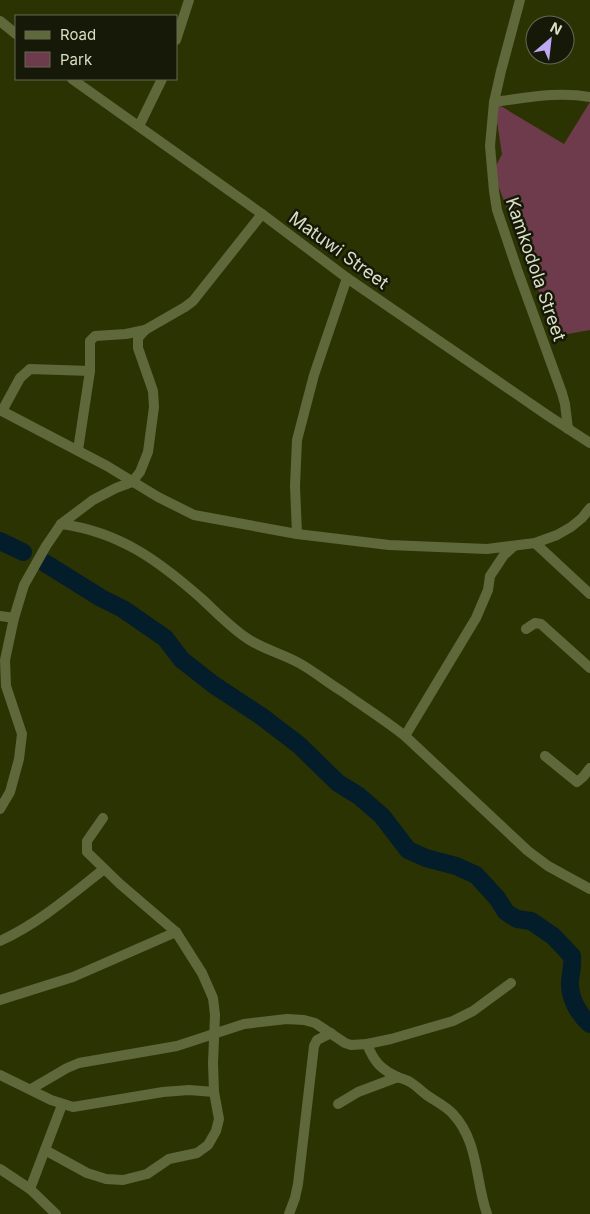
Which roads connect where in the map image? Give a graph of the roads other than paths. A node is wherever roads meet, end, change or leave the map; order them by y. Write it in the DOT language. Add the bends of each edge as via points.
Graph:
graph roads {
  1 [pos="189,0"];
  2 [pos="520,0"];
  3 [pos="2,26"];
  4 [pos="15,33"];
  5 [pos="178,34"];
  6 [pos="73,80"];
  7 [pos="162,80"];
  8 [pos="590,97"];
  9 [pos="494,102"];
  10 [pos="140,126"];
  11 [pos="262,214"];
  12 [pos="348,278"];
  13 [pos="145,330"];
  14 [pos="90,371"];
  15 [pos="1,410"];
  16 [pos="568,429"];
  17 [pos="590,443"];
  18 [pos="78,450"];
  19 [pos="132,482"];
  20 [pos="590,508"];
  21 [pos="61,524"];
  22 [pos="297,534"];
  23 [pos="535,543"];
  24 [pos="514,546"];
  25 [pos="590,594"];
  26 [pos="0,616"];
  27 [pos="14,618"];
  28 [pos="526,629"];
  29 [pos="590,668"];
  30 [pos="405,736"];
  31 [pos="545,756"];
  32 [pos="590,768"];
  33 [pos="0,809"];
  34 [pos="103,818"];
  35 [pos="104,869"];
  36 [pos="588,884"];
  37 [pos="176,932"];
  38 [pos="0,941"];
  39 [pos="511,983"];
  40 [pos="0,1000"];
  41 [pos="215,1033"];
  42 [pos="330,1033"];
  43 [pos="368,1044"];
  44 [pos="0,1075"];
  45 [pos="398,1077"];
  46 [pos="31,1089"];
  47 [pos="214,1092"];
  48 [pos="338,1104"];
  49 [pos="62,1105"];
  50 [pos="45,1150"];
  51 [pos="0,1169"];
  52 [pos="30,1189"];
  53 [pos="56,1214"];
  54 [pos="289,1214"];
  55 [pos="487,1214"];
  1 -- 5 [label="street"];
  2 -- 9 [label="street, Kamkodola Street"];
  3 -- 4 [label="street"];
  6 -- 10 [label="street, Matuwi Street"];
  7 -- 10 [label="street"];
  8 -- 9 [label="street" via="551,95"];
  9 -- 16 [label="street, Kamkodola Street" via="490,146 497,210 559,383"];
  10 -- 11 [label="street, Matuwi Street"];
  11 -- 12 [label="street, Matuwi Street"];
  11 -- 13 [label="street" via="193,301"];
  12 -- 16 [label="street, Matuwi Street"];
  12 -- 22 [label="street" via="314,375 297,440"];
  13 -- 14 [label="street" via="94,336 88,345"];
  13 -- 19 [label="street" via="137,343 153,391 154,407 146,458"];
  14 -- 15 [label="street" via="30,369 20,378"];
  14 -- 18 [label="street"];
  15 -- 18 [label="street"];
  16 -- 17 [label="street, Matuwi Street"];
  18 -- 19 [label="street"];
  19 -- 21 [label="street" via="93,500"];
  19 -- 22 [label="street" via="194,515"];
  20 -- 23 [label="street" via="571,528"];
  21 -- 27 [label="street" via="24,585"];
  21 -- 30 [label="street" via="80,527 139,549 250,641 313,671"];
  22 -- 24 [label="street" via="389,546 472,550"];
  23 -- 24 [label="street"];
  23 -- 25 [label="street"];
  24 -- 30 [label="street" via="490,576 488,590 476,618"];
  26 -- 27 [label="street"];
  27 -- 33 [label="street" via="6,660 6,686 22,734 10,792"];
  28 -- 29 [label="street" via="535,623 547,627"];
  30 -- 36 [label="street" via="528,851 548,866"];
  31 -- 32 [label="street" via="577,782"];
  34 -- 35 [label="street" via="87,841 87,852"];
  35 -- 37 [label="street"];
  35 -- 38 [label="street" via="50,913"];
  37 -- 40 [label="street" via="73,977"];
  37 -- 41 [label="street" via="194,959 212,998"];
  39 -- 43 [label="street" via="473,1011 453,1021"];
  41 -- 42 [label="street" via="244,1024 287,1019 314,1023"];
  41 -- 46 [label="street" via="177,1046 79,1063"];
  41 -- 47 [label="street"];
  42 -- 43 [label="street" via="345,1043"];
  42 -- 54 [label="street" via="317,1040 314,1046 298,1184"];
  43 -- 45 [label="street" via="373,1059 381,1068"];
  44 -- 46 [label="street"];
  45 -- 48 [label="street" via="358,1092"];
  45 -- 55 [label="street" via="442,1104 462,1126 474,1153"];
  46 -- 49 [label="street"];
  47 -- 49 [label="street" via="163,1092 92,1105"];
  47 -- 50 [label="street" via="218,1118 216,1132 208,1145 197,1154 169,1158 146,1174 123,1180 106,1179 87,1173"];
  49 -- 50 [label="street"];
  50 -- 52 [label="street"];
  51 -- 52 [label="street"];
  52 -- 53 [label="street"];
}
